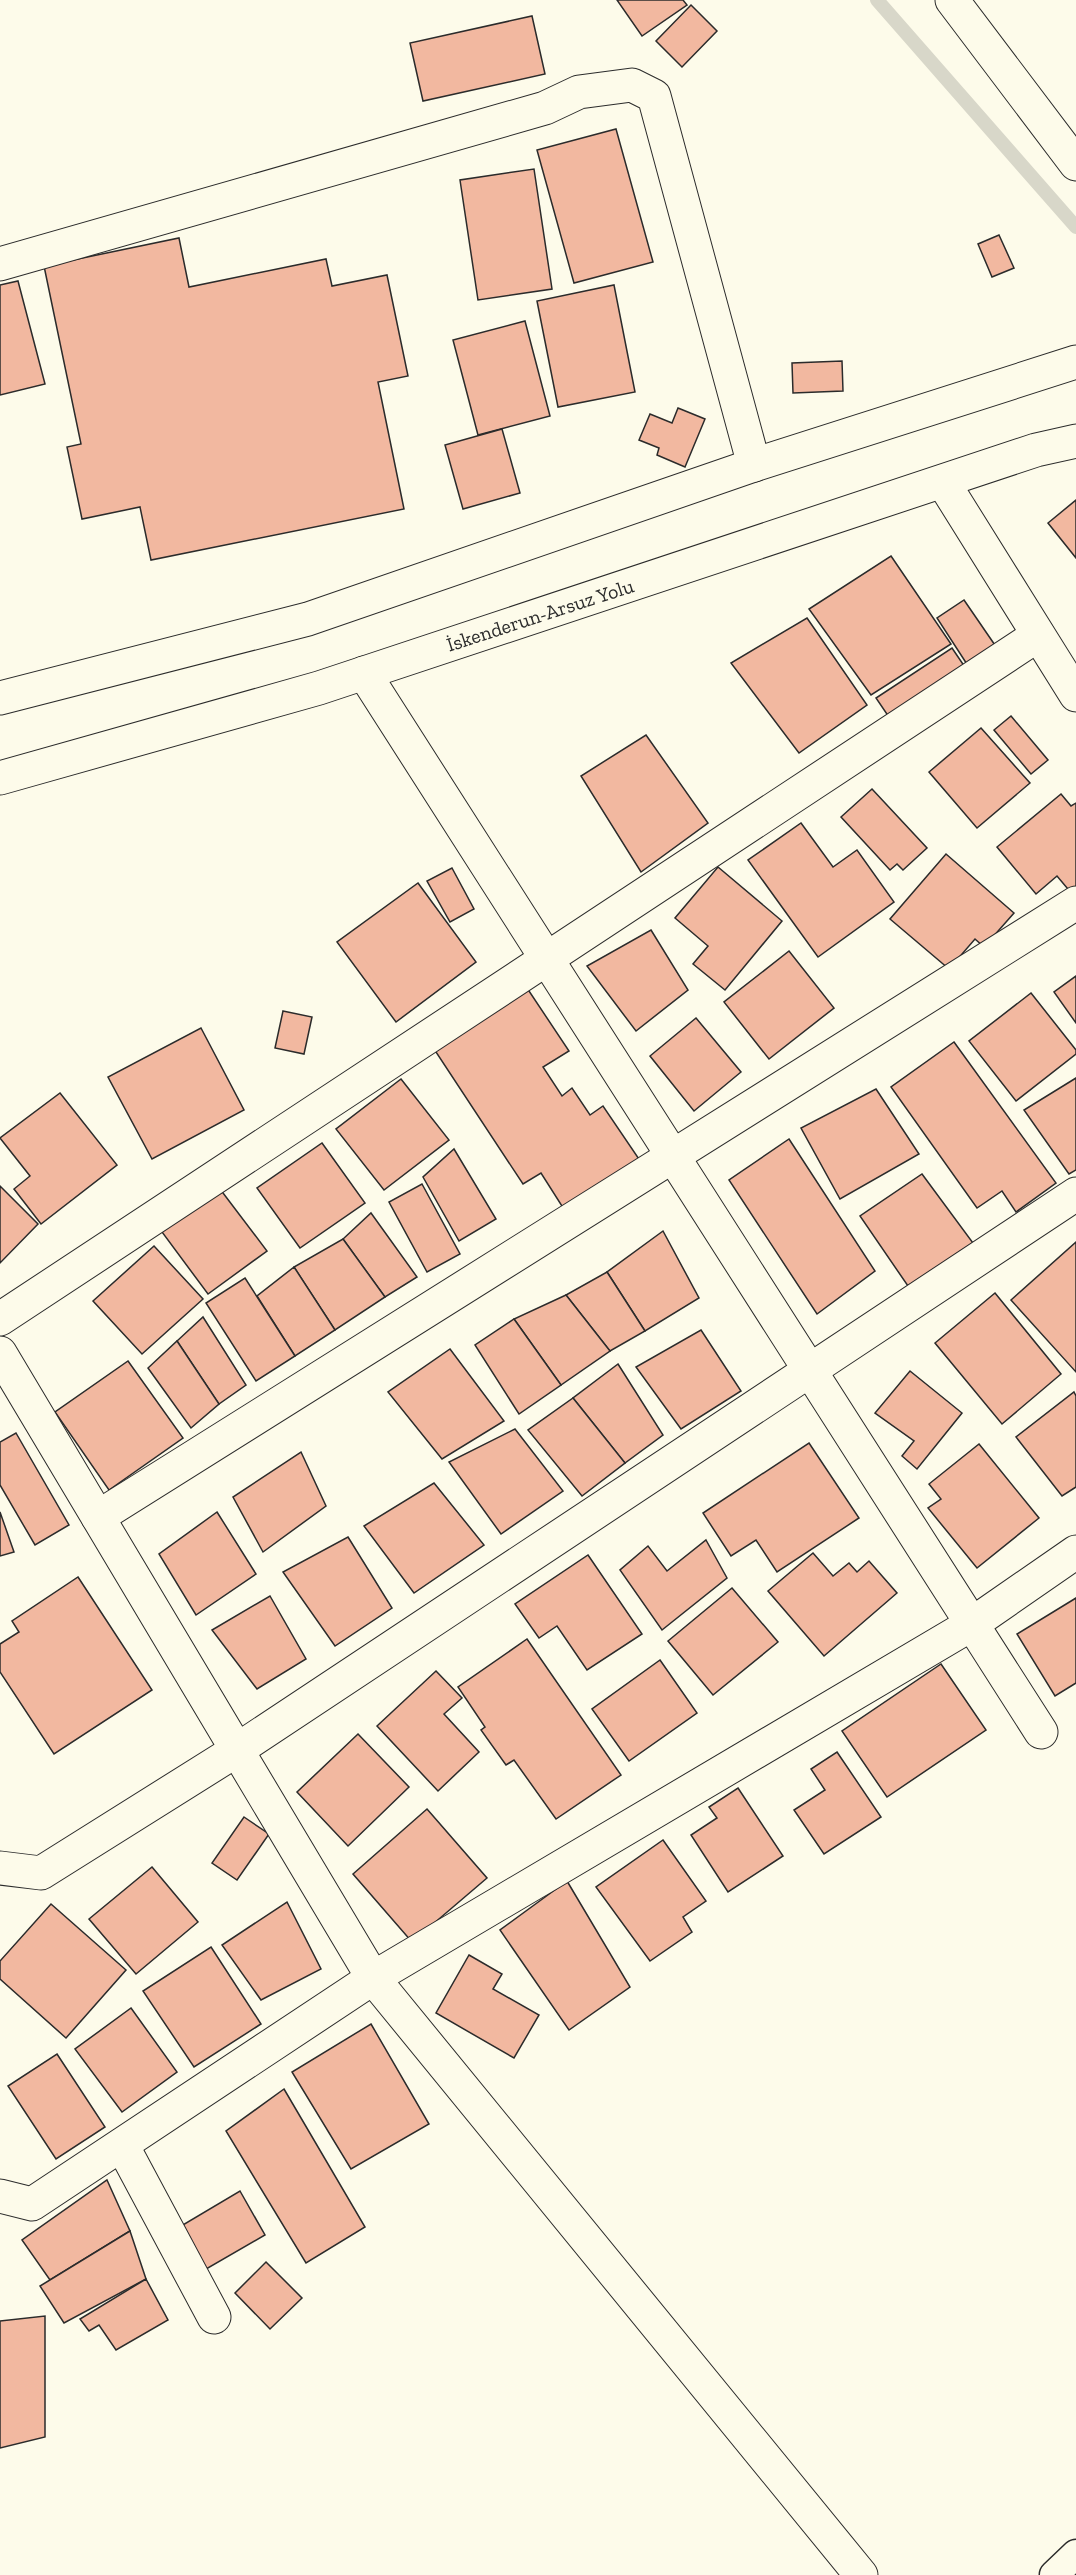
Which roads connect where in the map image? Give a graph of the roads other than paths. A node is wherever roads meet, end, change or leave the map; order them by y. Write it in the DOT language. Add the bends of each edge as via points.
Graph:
graph roads {
  1 [pos="952,0"];
  2 [pos="1076,164"];
  3 [pos="0,264"];
  4 [pos="1076,362"];
  5 [pos="1076,441"];
  6 [pos="754,465"];
  7 [pos="943,482"];
  8 [pos="1038,634"];
  9 [pos="364,673"];
  10 [pos="1076,695"];
  11 [pos="0,698"];
  12 [pos="0,778"];
  13 [pos="1076,903"];
  14 [pos="547,958"];
  15 [pos="673,1156"];
  16 [pos="1076,1194"];
  17 [pos="0,1319"];
  18 [pos="0,1353"];
  19 [pos="810,1370"];
  20 [pos="98,1517"];
  21 [pos="1076,1552"];
  22 [pos="972,1624"];
  23 [pos="1041,1732"];
  24 [pos="237,1750"];
  25 [pos="0,1868"];
  26 [pos="373,1978"];
  27 [pos="122,2145"];
  28 [pos="0,2196"];
  29 [pos="214,2317"];
  30 [pos="1076,2554"];
  31 [pos="861,2575"];
  32 [pos="1054,2575"];
  1 -- 2 [label="street"];
  3 -- 6 [label="street" via="544,108 579,92 632,85 654,96"];
  4 -- 6 [label="street"];
  5 -- 7 [label="street, İskenderun-Arsuz Yolu" via="1036,450"];
  6 -- 11 [label="street" via="308,619"];
  7 -- 8 [label="street"];
  7 -- 9 [label="street, İskenderun-Arsuz Yolu"];
  8 -- 10 [label="street"];
  8 -- 14 [label="street"];
  9 -- 12 [label="street, İskenderun-Arsuz Yolu"];
  9 -- 14 [label="street"];
  13 -- 15 [label="street"];
  14 -- 15 [label="street"];
  14 -- 17 [label="street"];
  15 -- 19 [label="street"];
  15 -- 20 [label="street"];
  16 -- 19 [label="street"];
  18 -- 20 [label="street"];
  19 -- 22 [label="street"];
  19 -- 24 [label="street"];
  20 -- 24 [label="street"];
  21 -- 22 [label="street"];
  22 -- 23 [label="street"];
  22 -- 26 [label="street"];
  24 -- 25 [label="street" via="41,1873"];
  24 -- 26 [label="street"];
  26 -- 27 [label="street"];
  26 -- 31 [label="street"];
  27 -- 28 [label="street" via="32,2205"];
  27 -- 29 [label="street"];
  30 -- 32 [label="street"];
}
